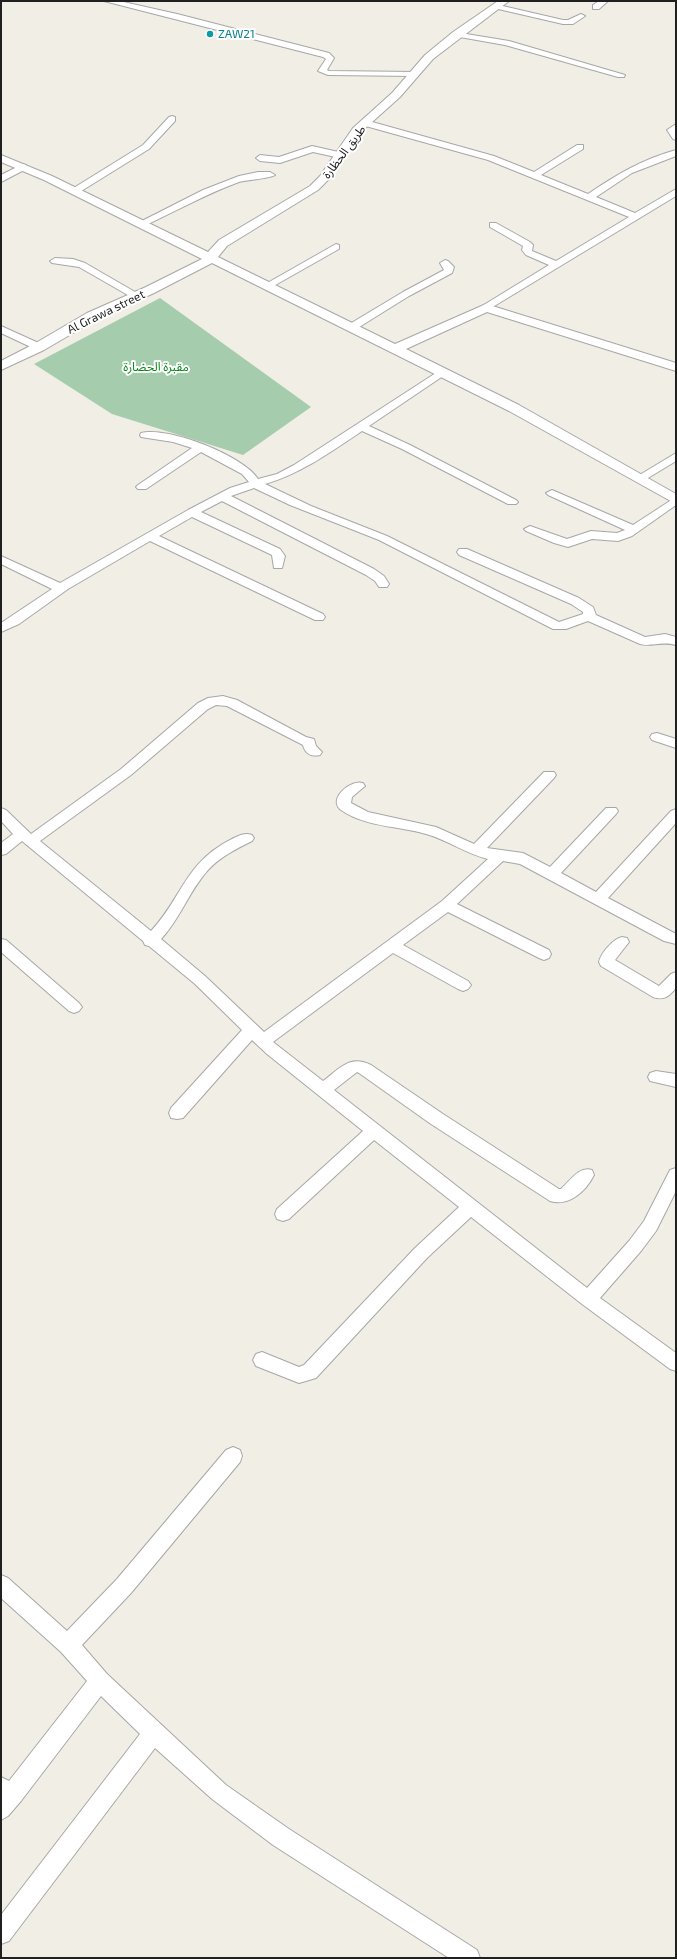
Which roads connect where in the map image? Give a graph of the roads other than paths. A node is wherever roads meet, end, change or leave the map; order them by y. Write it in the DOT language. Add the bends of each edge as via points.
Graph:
graph roads {
  1 [pos="108,1"];
  2 [pos="138,1"];
  3 [pos="604,1"];
  4 [pos="501,3"];
  5 [pos="130,6"];
  6 [pos="596,7"];
  7 [pos="581,16"];
  8 [pos="456,34"];
  9 [pos="415,74"];
  10 [pos="621,75"];
  11 [pos="172,119"];
  12 [pos="365,123"];
  13 [pos="676,127"];
  14 [pos="676,137"];
  15 [pos="580,147"];
  16 [pos="676,153"];
  17 [pos="340,155"];
  18 [pos="1,158"];
  19 [pos="260,158"];
  20 [pos="23,167"];
  21 [pos="270,175"];
  22 [pos="534,176"];
  23 [pos="1,179"];
  24 [pos="75,191"];
  25 [pos="676,192"];
  26 [pos="588,198"];
  27 [pos="637,217"];
  28 [pos="141,224"];
  29 [pos="493,225"];
  30 [pos="336,247"];
  31 [pos="211,260"];
  32 [pos="55,261"];
  33 [pos="445,263"];
  34 [pos="557,265"];
  35 [pos="266,286"];
  36 [pos="137,296"];
  37 [pos="486,308"];
  38 [pos="352,327"];
  39 [pos="1,329"];
  40 [pos="39,347"];
  41 [pos="396,349"];
  42 [pos="1,366"];
  43 [pos="676,367"];
  44 [pos="442,372"];
  45 [pos="361,427"];
  46 [pos="145,435"];
  47 [pos="201,447"];
  48 [pos="676,456"];
  49 [pos="639,479"];
  50 [pos="255,483"];
  51 [pos="142,487"];
  52 [pos="552,493"];
  53 [pos="222,496"];
  54 [pos="676,500"];
  55 [pos="512,502"];
  56 [pos="192,512"];
  57 [pos="530,529"];
  58 [pos="634,530"];
  59 [pos="150,536"];
  60 [pos="463,552"];
  61 [pos="1,560"];
  62 [pos="278,565"];
  63 [pos="383,584"];
  64 [pos="61,588"];
  65 [pos="319,617"];
  66 [pos="590,617"];
  67 [pos="1,628"];
  68 [pos="676,640"];
  69 [pos="657,737"];
  70 [pos="676,744"];
  71 [pos="315,752"];
  72 [pos="549,775"];
  73 [pos="358,786"];
  74 [pos="611,811"];
  75 [pos="1,813"];
  76 [pos="676,814"];
  77 [pos="26,838"];
  78 [pos="247,838"];
  79 [pos="1,850"];
  80 [pos="476,851"];
  81 [pos="500,856"];
  82 [pos="552,874"];
  83 [pos="599,898"];
  84 [pos="447,905"];
  85 [pos="674,939"];
  86 [pos="150,940"];
  87 [pos="622,942"];
  88 [pos="1,944"];
  89 [pos="391,945"];
  90 [pos="544,954"];
  91 [pos="676,978"];
  92 [pos="463,985"];
  93 [pos="74,1007"];
  94 [pos="252,1030"];
  95 [pos="263,1041"];
  96 [pos="656,1077"];
  97 [pos="676,1081"];
  98 [pos="323,1090"];
  99 [pos="177,1112"];
  100 [pos="374,1130"];
  101 [pos="586,1175"];
  102 [pos="676,1175"];
  103 [pos="470,1207"];
  104 [pos="283,1214"];
  105 [pos="588,1299"];
  106 [pos="262,1360"];
  107 [pos="676,1363"];
  108 [pos="233,1456"];
  109 [pos="1,1585"];
  110 [pos="68,1645"];
  111 [pos="100,1681"];
  112 [pos="154,1733"];
  113 [pos="5,1797"];
  114 [pos="1,1933"];
  115 [pos="469,1958"];
  1 -- 5 [label="street"];
  2 -- 5 [label="street"];
  3 -- 6 [label="street"];
  4 -- 7 [label="street" via="563,22 570,22"];
  4 -- 8 [label="street, طريق الحظارة"];
  5 -- 9 [label="street" via="326,55 330,62 322,71 328,73"];
  8 -- 9 [label="street, طريق الحظارة" via="429,57"];
  8 -- 10 [label="street" via="506,43"];
  9 -- 12 [label="street, طريق الحظارة"];
  11 -- 24 [label="street" via="146,148"];
  12 -- 17 [label="street, طريق الحظارة"];
  12 -- 22 [label="street" via="491,158"];
  13 -- 14 [label="street" via="671,130"];
  15 -- 22 [label="street"];
  16 -- 26 [label="street" via="629,171"];
  17 -- 19 [label="street" via="314,149 280,160"];
  17 -- 31 [label="street, طريق الحظارة" via="314,188 223,243"];
  18 -- 20 [label="street"];
  20 -- 23 [label="street"];
  20 -- 24 [label="street"];
  21 -- 28 [label="street" via="259,174 226,184"];
  22 -- 26 [label="street"];
  24 -- 28 [label="street"];
  25 -- 27 [label="street"];
  26 -- 27 [label="street"];
  27 -- 34 [label="street"];
  28 -- 31 [label="street"];
  29 -- 34 [label="street" via="527,244 529,253"];
  30 -- 35 [label="street"];
  31 -- 35 [label="street"];
  31 -- 36 [label="street, Al Grawa street"];
  32 -- 36 [label="street" via="82,265"];
  33 -- 38 [label="street" via="449,271"];
  34 -- 37 [label="street"];
  35 -- 38 [label="street"];
  36 -- 40 [label="street, Al Grawa street" via="92,316"];
  37 -- 41 [label="street"];
  37 -- 43 [label="street"];
  38 -- 41 [label="street"];
  39 -- 40 [label="street"];
  40 -- 42 [label="street, Al Grawa street"];
  41 -- 44 [label="street"];
  44 -- 45 [label="street"];
  44 -- 49 [label="street" via="514,408"];
  45 -- 50 [label="street" via="289,472"];
  45 -- 55 [label="street" via="406,447"];
  46 -- 47 [label="street" via="178,438"];
  47 -- 50 [label="street" via="247,473"];
  47 -- 51 [label="street"];
  48 -- 49 [label="street"];
  49 -- 54 [label="street"];
  50 -- 53 [label="street"];
  50 -- 66 [label="street" via="297,504 384,539 557,626"];
  52 -- 58 [label="street"];
  53 -- 56 [label="street"];
  53 -- 63 [label="street" via="370,572"];
  54 -- 58 [label="street"];
  56 -- 59 [label="street"];
  56 -- 62 [label="street" via="276,552 279,556"];
  57 -- 58 [label="street" via="568,543 587,536 618,537"];
  59 -- 64 [label="street"];
  59 -- 65 [label="street"];
  60 -- 66 [label="street" via="575,601 589,610"];
  61 -- 64 [label="street"];
  64 -- 67 [label="street"];
  66 -- 68 [label="street" via="644,641 665,638"];
  69 -- 70 [label="street"];
  71 -- 77 [label="street" via="310,748 309,742 224,700 213,701 203,706 126,772"];
  72 -- 80 [label="street"];
  73 -- 80 [label="street" via="344,798 344,806 370,818 431,830"];
  74 -- 82 [label="street"];
  75 -- 77 [label="street"];
  76 -- 83 [label="street"];
  77 -- 79 [label="street"];
  77 -- 86 [label="street"];
  78 -- 86 [label="street" via="220,852 206,863 168,922"];
  80 -- 81 [label="street"];
  81 -- 82 [label="street" via="525,860"];
  81 -- 84 [label="street"];
  82 -- 83 [label="street"];
  83 -- 85 [label="street"];
  84 -- 89 [label="street"];
  84 -- 90 [label="street"];
  86 -- 94 [label="street" via="200,980"];
  87 -- 91 [label="street" via="606,962 658,993 662,993"];
  88 -- 93 [label="street"];
  89 -- 92 [label="street"];
  89 -- 95 [label="street"];
  94 -- 95 [label="street"];
  94 -- 99 [label="street" via="193,1098"];
  95 -- 98 [label="street"];
  96 -- 97 [label="street"];
  98 -- 100 [label="street"];
  98 -- 101 [label="street" via="353,1067 359,1066 556,1196 565,1196"];
  100 -- 103 [label="street"];
  100 -- 104 [label="street"];
  102 -- 105 [label="street" via="650,1226"];
  103 -- 105 [label="street"];
  103 -- 106 [label="street" via="421,1253 310,1372 299,1375"];
  105 -- 107 [label="street"];
  108 -- 110 [label="street" via="134,1575"];
  109 -- 110 [label="street"];
  110 -- 111 [label="street"];
  111 -- 112 [label="street"];
  111 -- 113 [label="street"];
  112 -- 114 [label="street"];
  112 -- 115 [label="street" via="219,1792 281,1837"];
}
